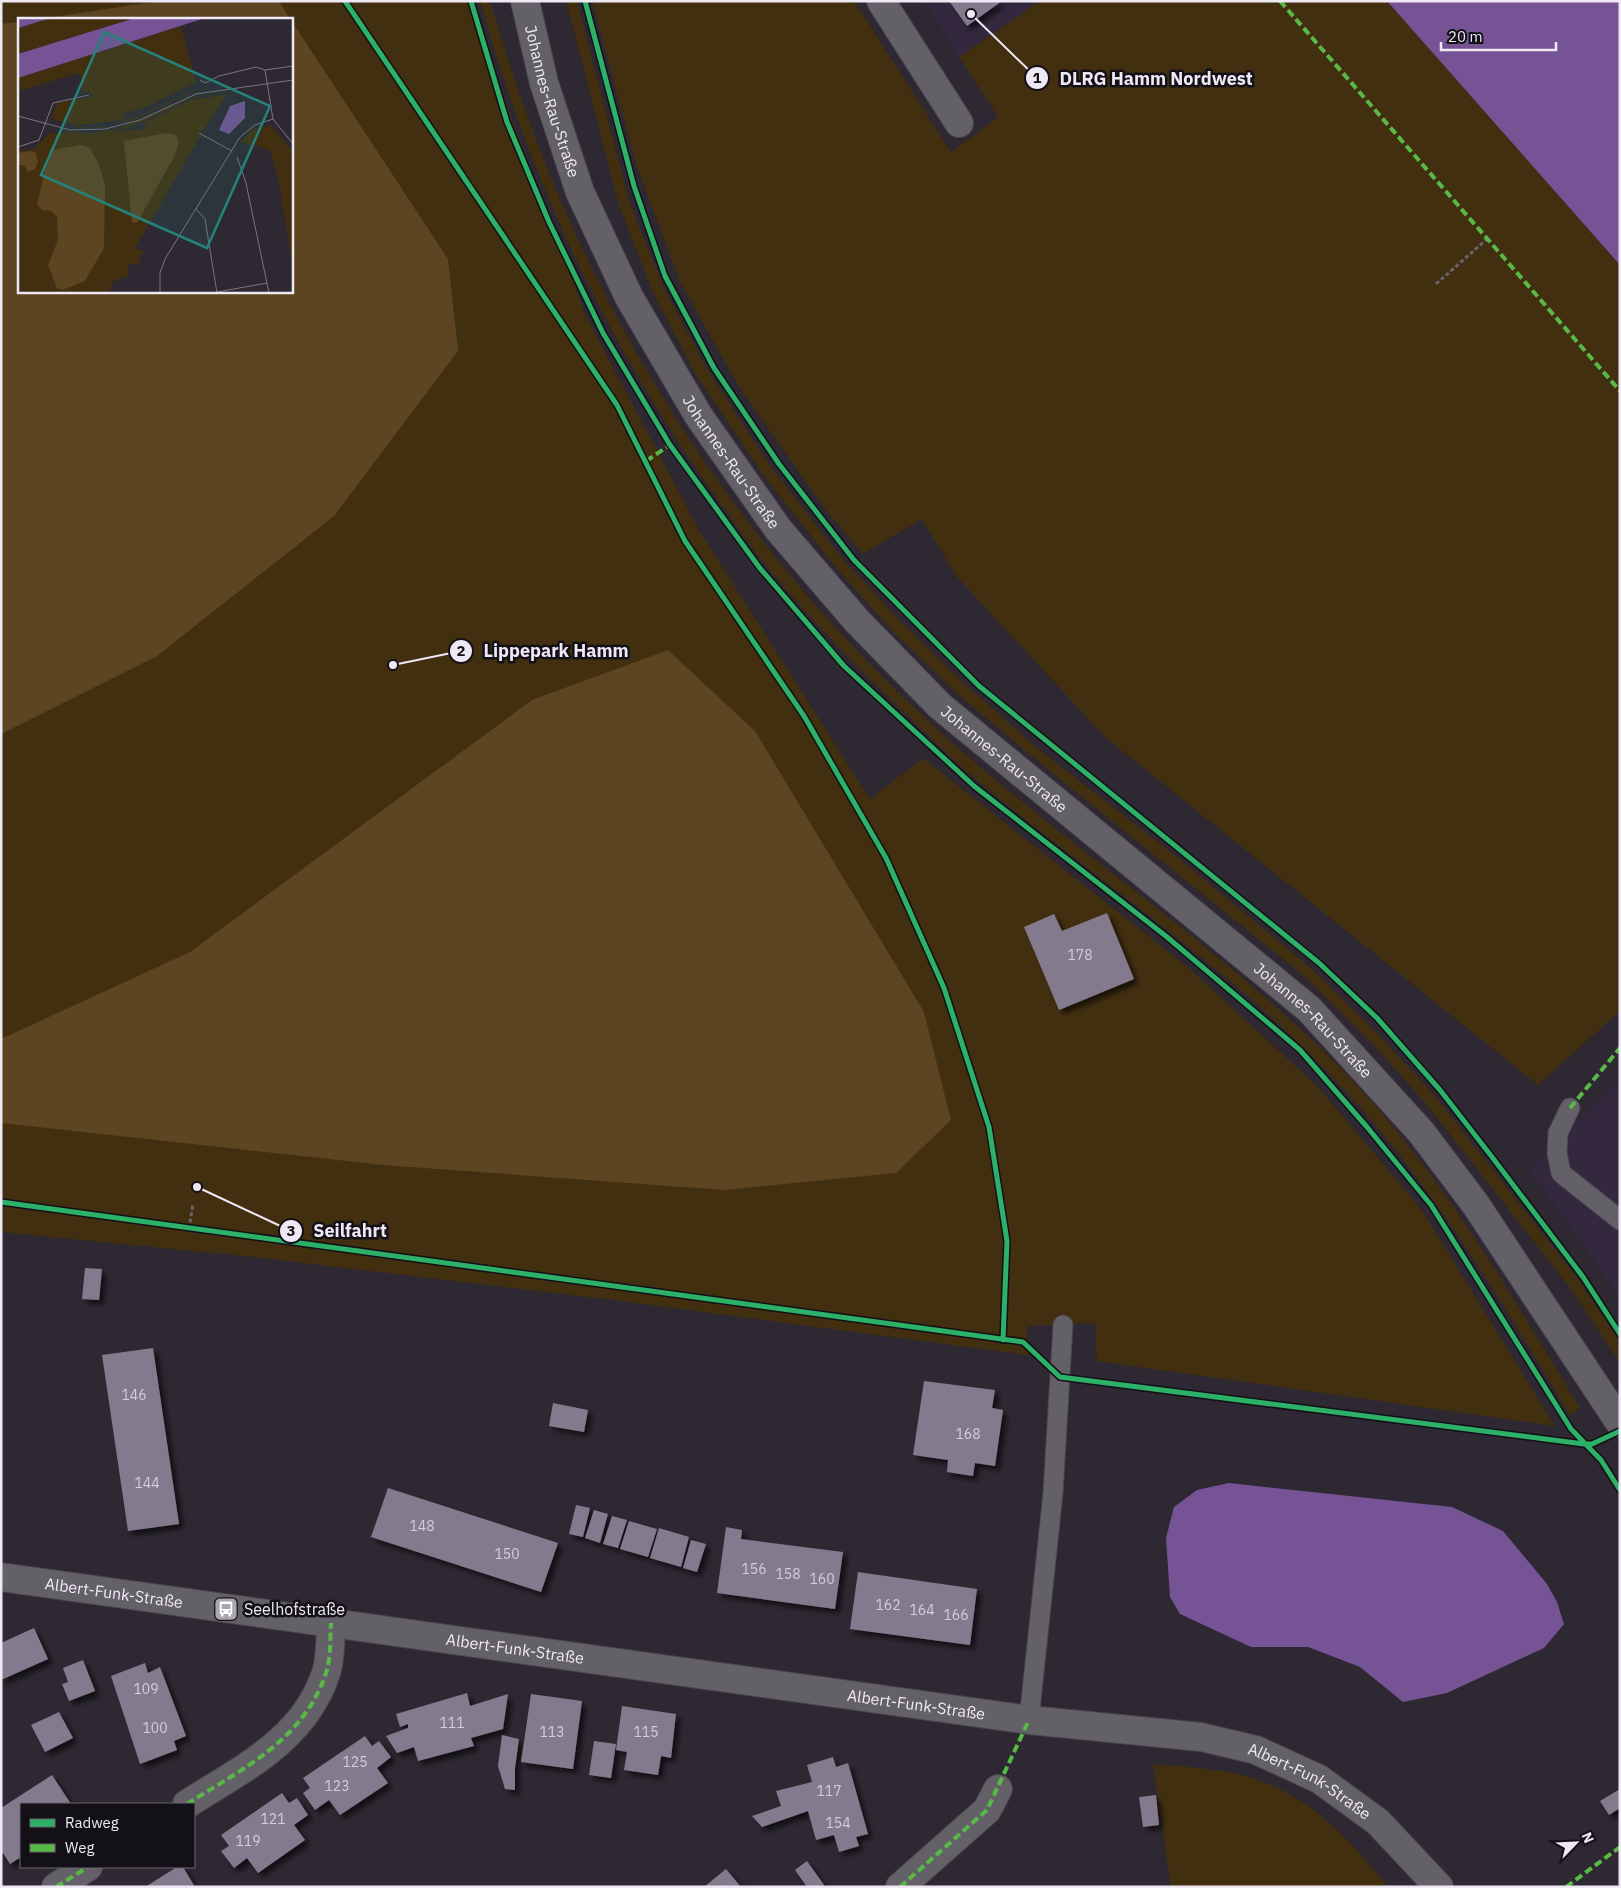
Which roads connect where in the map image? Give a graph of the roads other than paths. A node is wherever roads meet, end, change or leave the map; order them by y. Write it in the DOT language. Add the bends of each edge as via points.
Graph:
graph roads {
  1 [pos="525,1"];
  2 [pos="881,1"];
  3 [pos="959,123"];
  4 [pos="1570,1108"];
  5 [pos="1620,1220"];
  6 [pos="1063,1325"];
  7 [pos="1620,1423"];
  8 [pos="1,1577"];
  9 [pos="331,1623"];
  10 [pos="1029,1720"];
  11 [pos="998,1789"];
  12 [pos="189,1803"];
  13 [pos="86,1868"];
  14 [pos="56,1887"];
  15 [pos="900,1887"];
  16 [pos="1439,1887"];
  1 -- 7 [label="street, Johannes-Rau-Straße" via="544,83 580,192 629,297 698,415 778,529 857,621 940,706 1309,1009 1420,1132 1476,1205"];
  2 -- 3 [label="street"];
  4 -- 5 [label="lane" via="1558,1133 1561,1173"];
  6 -- 10 [label="lane" via="1053,1493"];
  8 -- 9 [label="street, Albert-Funk-Straße"];
  9 -- 10 [label="street, Albert-Funk-Straße"];
  9 -- 12 [label="street" via="327,1672 308,1711 273,1750"];
  10 -- 16 [label="street, Albert-Funk-Straße" via="1201,1737 1256,1750 1319,1779 1378,1822"];
  11 -- 15 [label="street" via="987,1810"];
  13 -- 14 [label="street"];
}
